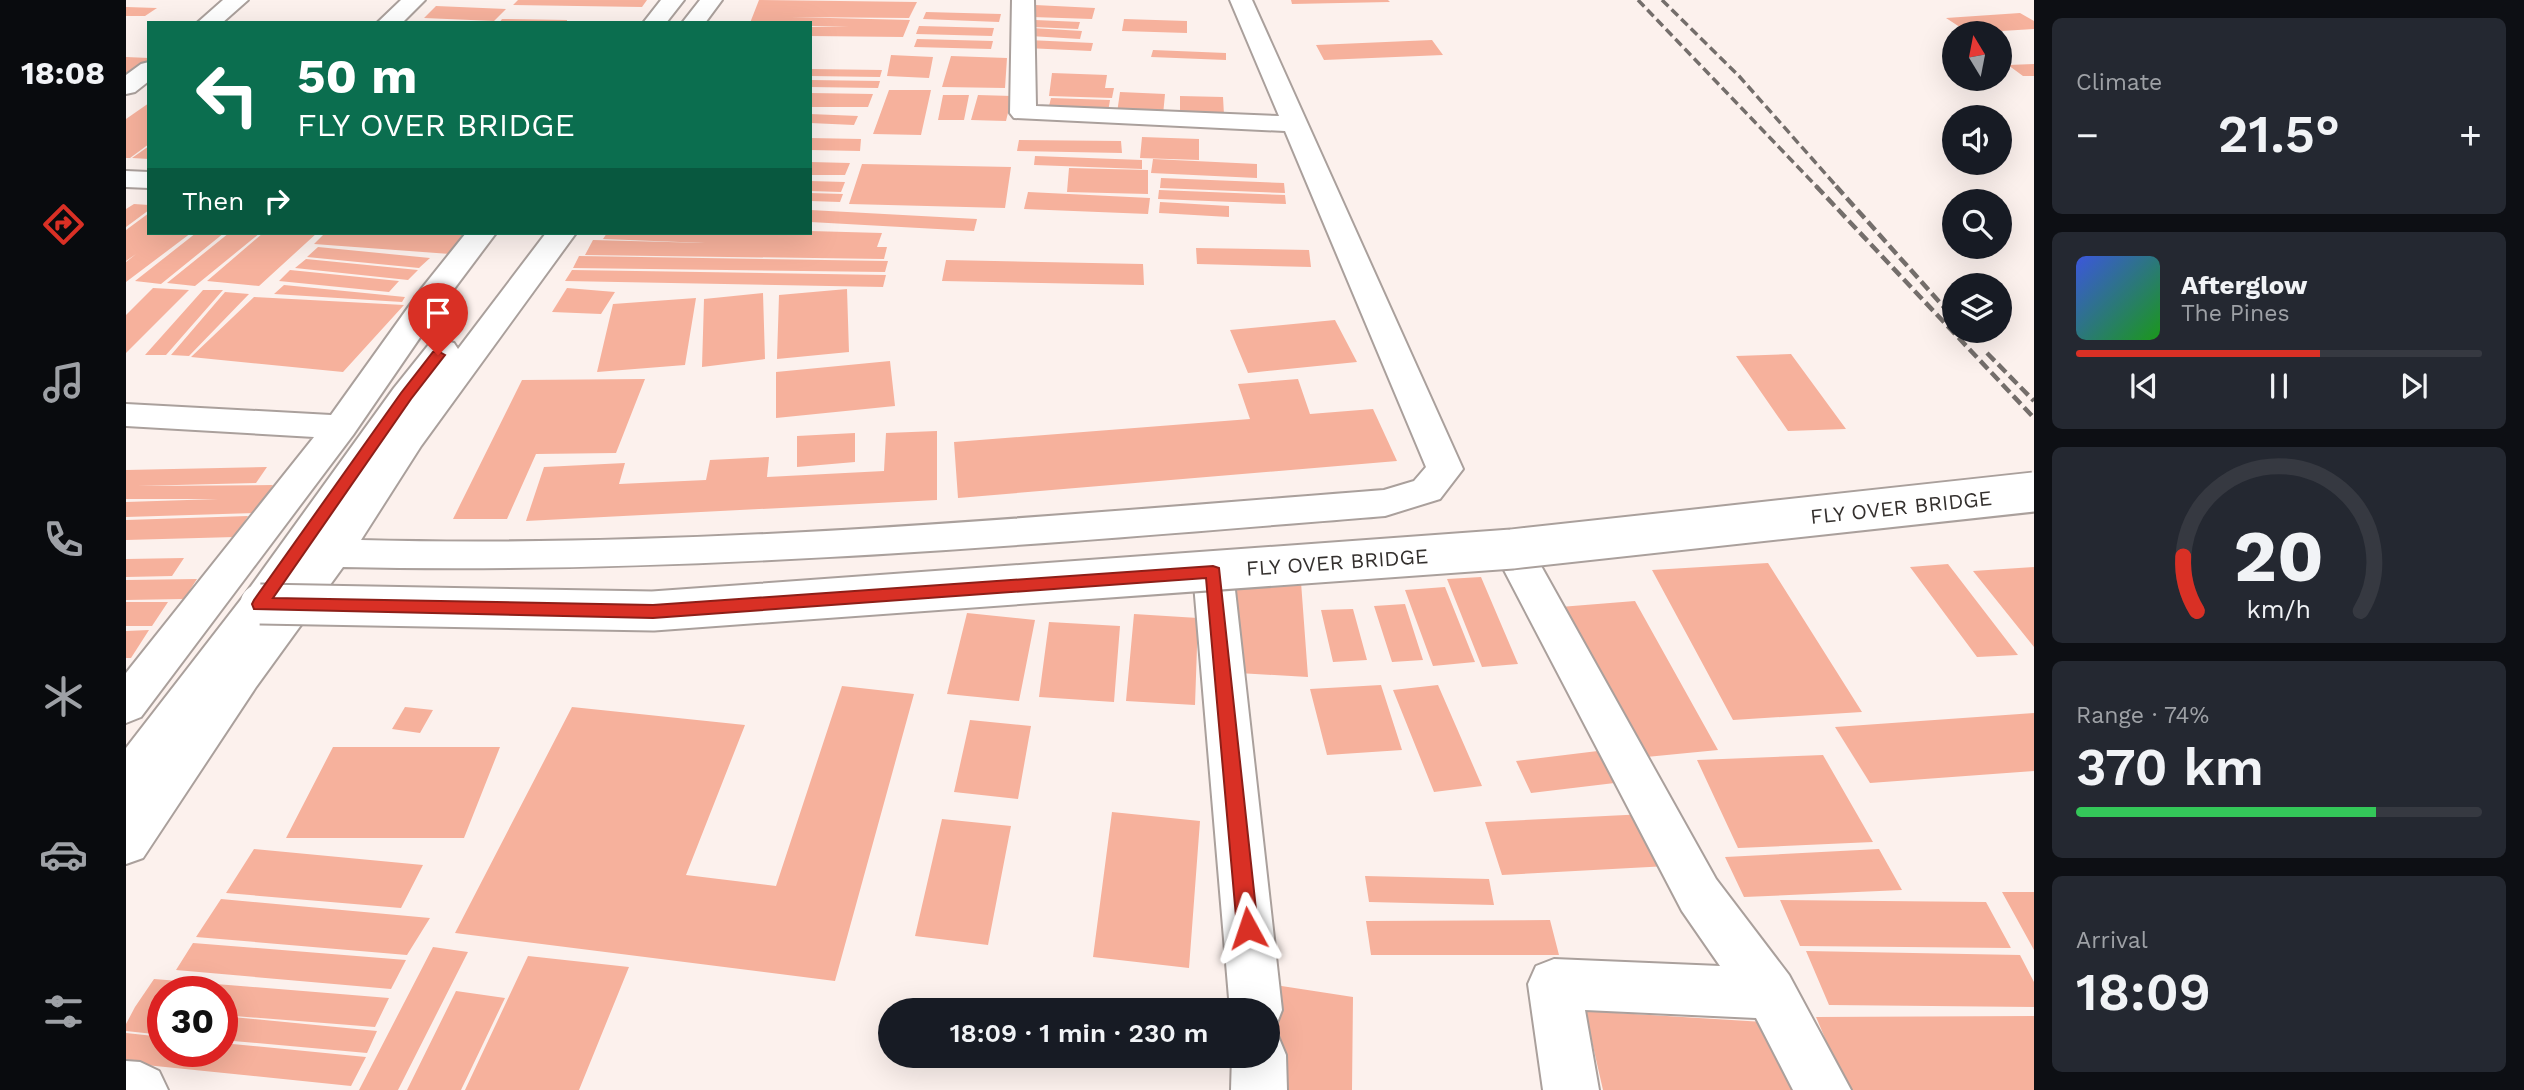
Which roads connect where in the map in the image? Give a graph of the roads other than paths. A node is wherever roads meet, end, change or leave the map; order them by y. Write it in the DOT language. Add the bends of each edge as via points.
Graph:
graph roads {
  1 [pos="237,0"];
  2 [pos="414,0"];
  3 [pos="673,0"];
  4 [pos="711,0"];
  5 [pos="734,0"];
  6 [pos="1023,0"];
  7 [pos="1241,0"];
  8 [pos="211,21"];
  9 [pos="390,21"];
  10 [pos="656,21"];
  11 [pos="695,21"];
  12 [pos="718,21"];
  13 [pos="147,71"];
  14 [pos="126,87"];
  15 [pos="1297,124"];
  16 [pos="126,178"];
  17 [pos="147,180"];
  18 [pos="479,235"];
  19 [pos="532,235"];
  20 [pos="560,235"];
  21 [pos="126,415"];
  22 [pos="341,427"];
  23 [pos="2034,492"];
  24 [pos="1512,548"];
  25 [pos="332,553"];
  26 [pos="1213,572"];
  27 [pos="260,604"];
  28 [pos="126,705"];
  29 [pos="126,783"];
  30 [pos="126,843"];
  31 [pos="1770,993"];
  32 [pos="1255,998"];
  33 [pos="1259,1068"];
  34 [pos="126,1088"];
  35 [pos="140,1090"];
  36 [pos="1259,1090"];
  37 [pos="1571,1090"];
  38 [pos="1823,1090"];
  1 -- 8 [label="street"];
  2 -- 9 [label="street"];
  3 -- 10 [label="street"];
  4 -- 11 [label="street"];
  5 -- 12 [label="street"];
  6 -- 15 [label="street" via="1023,113"];
  7 -- 15 [label="street"];
  13 -- 14 [label="street"];
  15 -- 25 [label="street" via="1445,470 1427,490 1385,503 960,536 655,552"];
  16 -- 17 [label="street"];
  18 -- 22 [label="street"];
  19 -- 27 [label="street" via="406,396"];
  20 -- 25 [label="street" via="409,438"];
  21 -- 22 [label="street"];
  22 -- 28 [label="street"];
  23 -- 24 [label="street, FLY OVER BRIDGE, bridge"];
  24 -- 26 [label="street, FLY OVER BRIDGE, bridge"];
  24 -- 31 [label="street" via="1699,895"];
  25 -- 30 [label="street"];
  26 -- 27 [label="street, FLY OVER BRIDGE, bridge" via="653,611"];
  26 -- 32 [label="street"];
  27 -- 29 [label="street"];
  31 -- 37 [label="street" via="1554,984"];
  31 -- 38 [label="street"];
  33 -- 36 [label="street"];
  34 -- 35 [label="street"];
}
